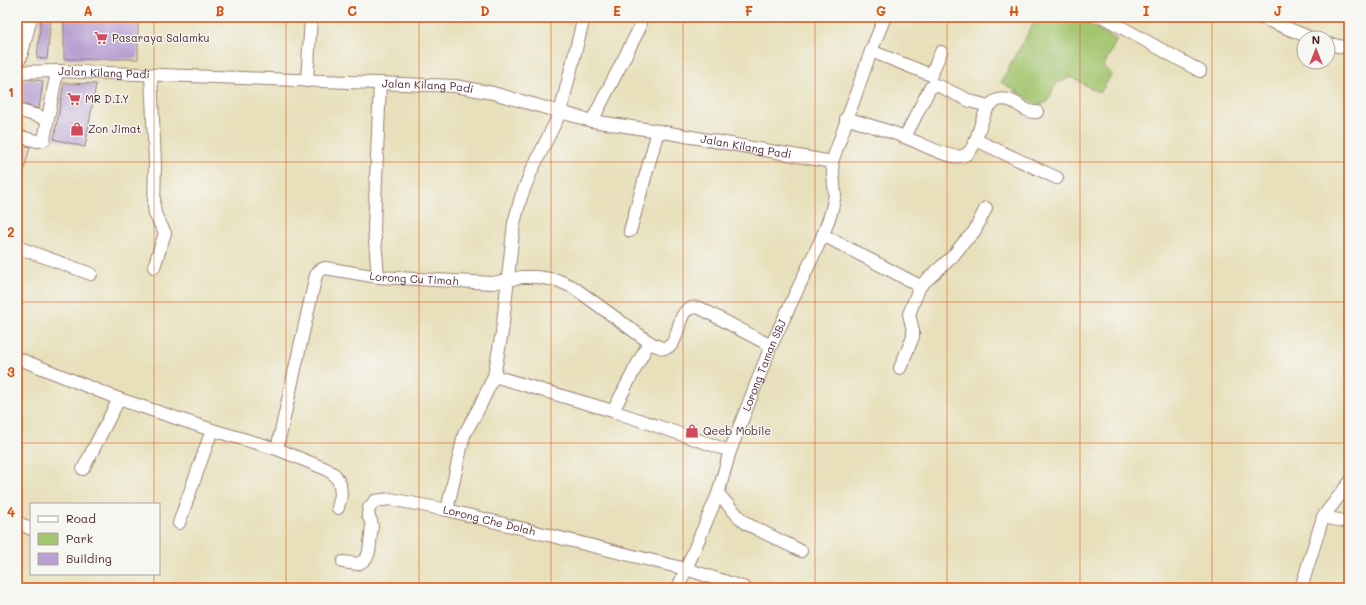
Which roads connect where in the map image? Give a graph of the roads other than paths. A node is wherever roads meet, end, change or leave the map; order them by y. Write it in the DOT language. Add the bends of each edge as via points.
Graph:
graph roads {
  1 [pos="27,17"];
  2 [pos="311,17"];
  3 [pos="584,17"];
  4 [pos="637,17"];
  5 [pos="885,17"];
  6 [pos="1103,17"];
  7 [pos="1260,17"];
  8 [pos="1120,21"];
  9 [pos="1296,32"];
  10 [pos="1336,46"];
  11 [pos="1349,48"];
  12 [pos="871,51"];
  13 [pos="940,52"];
  14 [pos="17,56"];
  15 [pos="57,71"];
  16 [pos="1200,71"];
  17 [pos="17,72"];
  18 [pos="151,75"];
  19 [pos="308,81"];
  20 [pos="380,83"];
  21 [pos="988,106"];
  22 [pos="17,110"];
  23 [pos="1037,112"];
  24 [pos="560,113"];
  25 [pos="846,118"];
  26 [pos="48,119"];
  27 [pos="592,121"];
  28 [pos="658,131"];
  29 [pos="17,136"];
  30 [pos="905,137"];
  31 [pos="976,140"];
  32 [pos="832,162"];
  33 [pos="1057,178"];
  34 [pos="986,208"];
  35 [pos="630,231"];
  36 [pos="823,235"];
  37 [pos="17,246"];
  38 [pos="154,267"];
  39 [pos="91,274"];
  40 [pos="378,276"];
  41 [pos="508,280"];
  42 [pos="920,286"];
  43 [pos="649,342"];
  44 [pos="771,346"];
  45 [pos="17,358"];
  46 [pos="900,368"];
  47 [pos="494,376"];
  48 [pos="119,399"];
  49 [pos="613,411"];
  50 [pos="212,430"];
  51 [pos="277,449"];
  52 [pos="730,451"];
  53 [pos="83,469"];
  54 [pos="1349,483"];
  55 [pos="718,494"];
  56 [pos="338,508"];
  57 [pos="447,510"];
  58 [pos="1323,517"];
  59 [pos="17,522"];
  60 [pos="1349,522"];
  61 [pos="179,523"];
  62 [pos="30,528"];
  63 [pos="801,551"];
  64 [pos="343,562"];
  65 [pos="686,569"];
  66 [pos="678,588"];
  67 [pos="745,588"];
  68 [pos="1301,588"];
  1 -- 14 [label="highway"];
  2 -- 19 [label="street"];
  3 -- 24 [label="street"];
  4 -- 27 [label="street" via="639,29"];
  5 -- 12 [label="street"];
  6 -- 8 [label="street"];
  7 -- 9 [label="street"];
  8 -- 16 [label="street"];
  10 -- 11 [label="street"];
  12 -- 13 [label="street" via="931,75"];
  12 -- 25 [label="street"];
  15 -- 17 [label="street, Jalan Kilang Padi"];
  15 -- 18 [label="street, Jalan Kilang Padi"];
  15 -- 26 [label="street"];
  18 -- 19 [label="street, Jalan Kilang Padi"];
  18 -- 38 [label="street" via="154,206 155,214 165,233"];
  19 -- 20 [label="street, Jalan Kilang Padi"];
  20 -- 24 [label="street, Jalan Kilang Padi" via="454,86 493,93"];
  20 -- 40 [label="street" via="374,228"];
  21 -- 23 [label="street" via="996,100 1007,99"];
  21 -- 30 [label="street" via="934,85 930,88"];
  21 -- 31 [label="street"];
  22 -- 26 [label="street"];
  24 -- 27 [label="street, Jalan Kilang Padi"];
  24 -- 41 [label="street" via="521,197 514,223"];
  25 -- 30 [label="street"];
  25 -- 32 [label="street"];
  26 -- 29 [label="street" via="44,140 37,141"];
  27 -- 28 [label="street, Jalan Kilang Padi"];
  28 -- 32 [label="street, Jalan Kilang Padi"];
  28 -- 35 [label="street"];
  30 -- 31 [label="street" via="952,156 961,157 968,153"];
  31 -- 33 [label="street"];
  32 -- 36 [label="street, Lorong Taman SBJ" via="835,195 832,213"];
  34 -- 42 [label="street" via="974,232 952,257"];
  36 -- 42 [label="street"];
  36 -- 44 [label="street, Lorong Taman SBJ"];
  37 -- 39 [label="street"];
  40 -- 41 [label="street, Lorong Cu Timah" via="493,283"];
  40 -- 51 [label="street, Lorong Cu Timah" via="325,268 316,275"];
  41 -- 43 [label="street, Lorong Cu Timah" via="536,276 557,280 573,287"];
  41 -- 47 [label="street"];
  42 -- 46 [label="street" via="909,314 913,337"];
  43 -- 44 [label="street" via="662,348 669,346 684,313 694,307"];
  43 -- 49 [label="street"];
  44 -- 52 [label="street, Lorong Taman SBJ"];
  45 -- 48 [label="street"];
  47 -- 49 [label="street"];
  47 -- 57 [label="street" via="464,435"];
  48 -- 50 [label="street"];
  48 -- 53 [label="street"];
  49 -- 52 [label="street"];
  50 -- 51 [label="street"];
  50 -- 61 [label="street"];
  51 -- 56 [label="street" via="335,475 340,484 341,495"];
  52 -- 55 [label="street, Lorong Taman SBJ"];
  54 -- 58 [label="street"];
  55 -- 63 [label="street" via="747,524"];
  55 -- 65 [label="street, Lorong Taman SBJ"];
  57 -- 64 [label="street, Lorong Che Dolah" via="390,499 375,501 367,512 372,523 368,555 358,564"];
  57 -- 65 [label="street, Lorong Che Dolah"];
  58 -- 60 [label="street"];
  58 -- 68 [label="street"];
  59 -- 62 [label="street"];
  65 -- 66 [label="street, Lorong Taman SBJ"];
  65 -- 67 [label="street, Lorong Che Dolah"];
}
